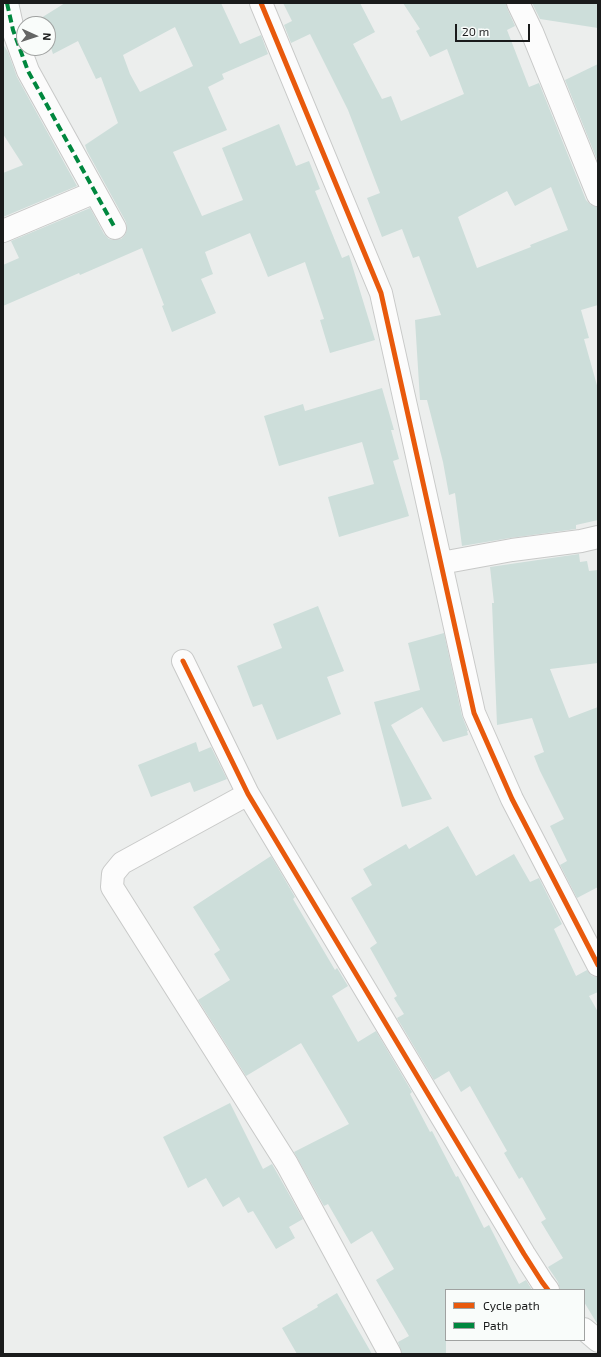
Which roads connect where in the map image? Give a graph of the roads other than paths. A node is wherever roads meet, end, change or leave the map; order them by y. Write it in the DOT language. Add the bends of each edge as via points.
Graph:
graph roads {
  1 [pos="7,3"];
  2 [pos="261,3"];
  3 [pos="518,3"];
  4 [pos="95,192"];
  5 [pos="598,195"];
  6 [pos="115,228"];
  7 [pos="3,231"];
  8 [pos="598,537"];
  9 [pos="441,563"];
  10 [pos="183,661"];
  11 [pos="248,794"];
  12 [pos="598,965"];
  13 [pos="547,1289"];
  14 [pos="585,1329"];
  15 [pos="598,1341"];
  16 [pos="390,1354"];
  1 -- 4 [label="street" via="13,30 28,71"];
  2 -- 9 [label="street" via="381,293"];
  3 -- 5 [label="street"];
  4 -- 6 [label="street"];
  4 -- 7 [label="street"];
  8 -- 9 [label="street"];
  9 -- 12 [label="street" via="474,713 512,799"];
  10 -- 11 [label="street"];
  11 -- 13 [label="street"];
  11 -- 16 [label="street" via="122,863 113,874 112,887 287,1164"];
  14 -- 15 [label="street"];
}
